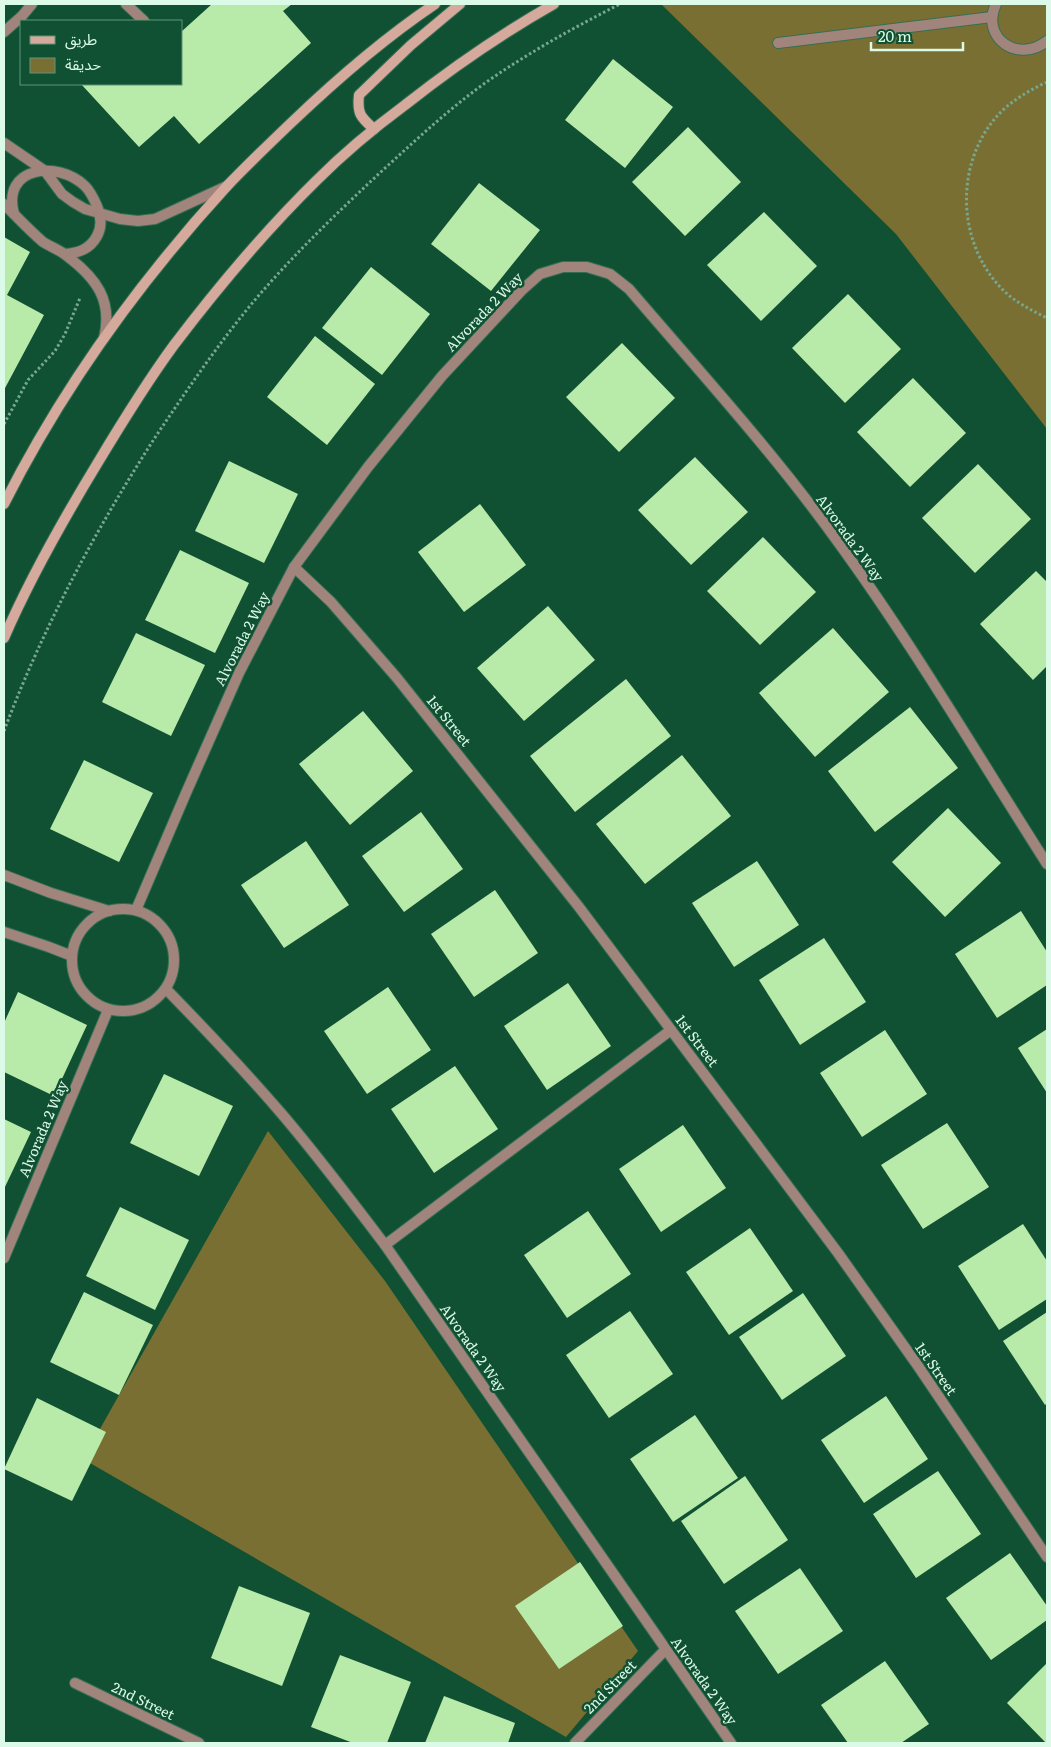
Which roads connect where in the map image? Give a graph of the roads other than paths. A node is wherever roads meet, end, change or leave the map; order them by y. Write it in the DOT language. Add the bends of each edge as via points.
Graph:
graph roads {
  1 [pos="32,4"];
  2 [pos="126,4"];
  3 [pos="435,4"];
  4 [pos="460,4"];
  5 [pos="554,4"];
  6 [pos="996,4"];
  7 [pos="992,17"];
  8 [pos="143,20"];
  9 [pos="4,32"];
  10 [pos="1047,40"];
  11 [pos="778,43"];
  12 [pos="374,129"];
  13 [pos="4,143"];
  14 [pos="45,171"];
  15 [pos="228,185"];
  16 [pos="4,204"];
  17 [pos="100,213"];
  18 [pos="14,214"];
  19 [pos="65,254"];
  20 [pos="104,339"];
  21 [pos="4,504"];
  22 [pos="294,567"];
  23 [pos="4,638"];
  24 [pos="1047,864"];
  25 [pos="4,875"];
  26 [pos="136,910"];
  27 [pos="109,911"];
  28 [pos="4,932"];
  29 [pos="72,956"];
  30 [pos="166,989"];
  31 [pos="108,1010"];
  32 [pos="671,1030"];
  33 [pos="385,1245"];
  34 [pos="4,1258"];
  35 [pos="1047,1557"];
  36 [pos="665,1650"];
  37 [pos="75,1683"];
  38 [pos="199,1743"];
  39 [pos="575,1743"];
  40 [pos="731,1743"];
  1 -- 9 [label="street"];
  2 -- 8 [label="street"];
  3 -- 15 [label="street" via="377,45 323,92"];
  4 -- 12 [label="street" via="359,95 361,117"];
  5 -- 12 [label="street" via="474,53"];
  6 -- 7 [label="street"];
  7 -- 10 [label="street" via="993,28 1008,46 1029,50"];
  7 -- 11 [label="street"];
  12 -- 23 [label="street" via="318,179 266,233 173,347 115,434 63,521"];
  13 -- 14 [label="street"];
  14 -- 17 [label="street" via="62,194 86,209"];
  14 -- 17 [label="street" via="60,172 86,187"];
  14 -- 18 [label="street" via="24,176 16,183 11,204"];
  15 -- 17 [label="street" via="155,219 138,221"];
  15 -- 20 [label="street" via="173,249"];
  16 -- 18 [label="street"];
  17 -- 19 [label="street" via="99,234 93,242 76,254"];
  18 -- 19 [label="street" via="46,244"];
  19 -- 20 [label="street" via="88,274 103,297 107,311"];
  20 -- 21 [label="street" via="69,391"];
  22 -- 24 [label="street, Alvorada 2 Way" via="368,467 442,376 522,290 540,274 563,267 587,266 610,274 629,289 772,455 838,541"];
  22 -- 26 [label="street, Alvorada 2 Way" via="239,673"];
  22 -- 32 [label="street, 1st Street" via="331,602 403,685 579,907"];
  25 -- 27 [label="street"];
  26 -- 27 [label="street"];
  26 -- 30 [label="street" via="164,928 171,941 175,957 174,974"];
  27 -- 29 [label="street" via="84,928 74,944"];
  28 -- 29 [label="street"];
  29 -- 31 [label="street" via="73,973 80,989 92,1002"];
  30 -- 31 [label="street" via="141,1009"];
  30 -- 33 [label="street, Alvorada 2 Way" via="281,1113"];
  31 -- 34 [label="street, Alvorada 2 Way"];
  32 -- 33 [label="street"];
  32 -- 35 [label="street, 1st Street" via="843,1261"];
  33 -- 36 [label="street, Alvorada 2 Way"];
  36 -- 39 [label="street, 2nd Street"];
  36 -- 40 [label="street, Alvorada 2 Way"];
  37 -- 38 [label="street, 2nd Street"];
}
